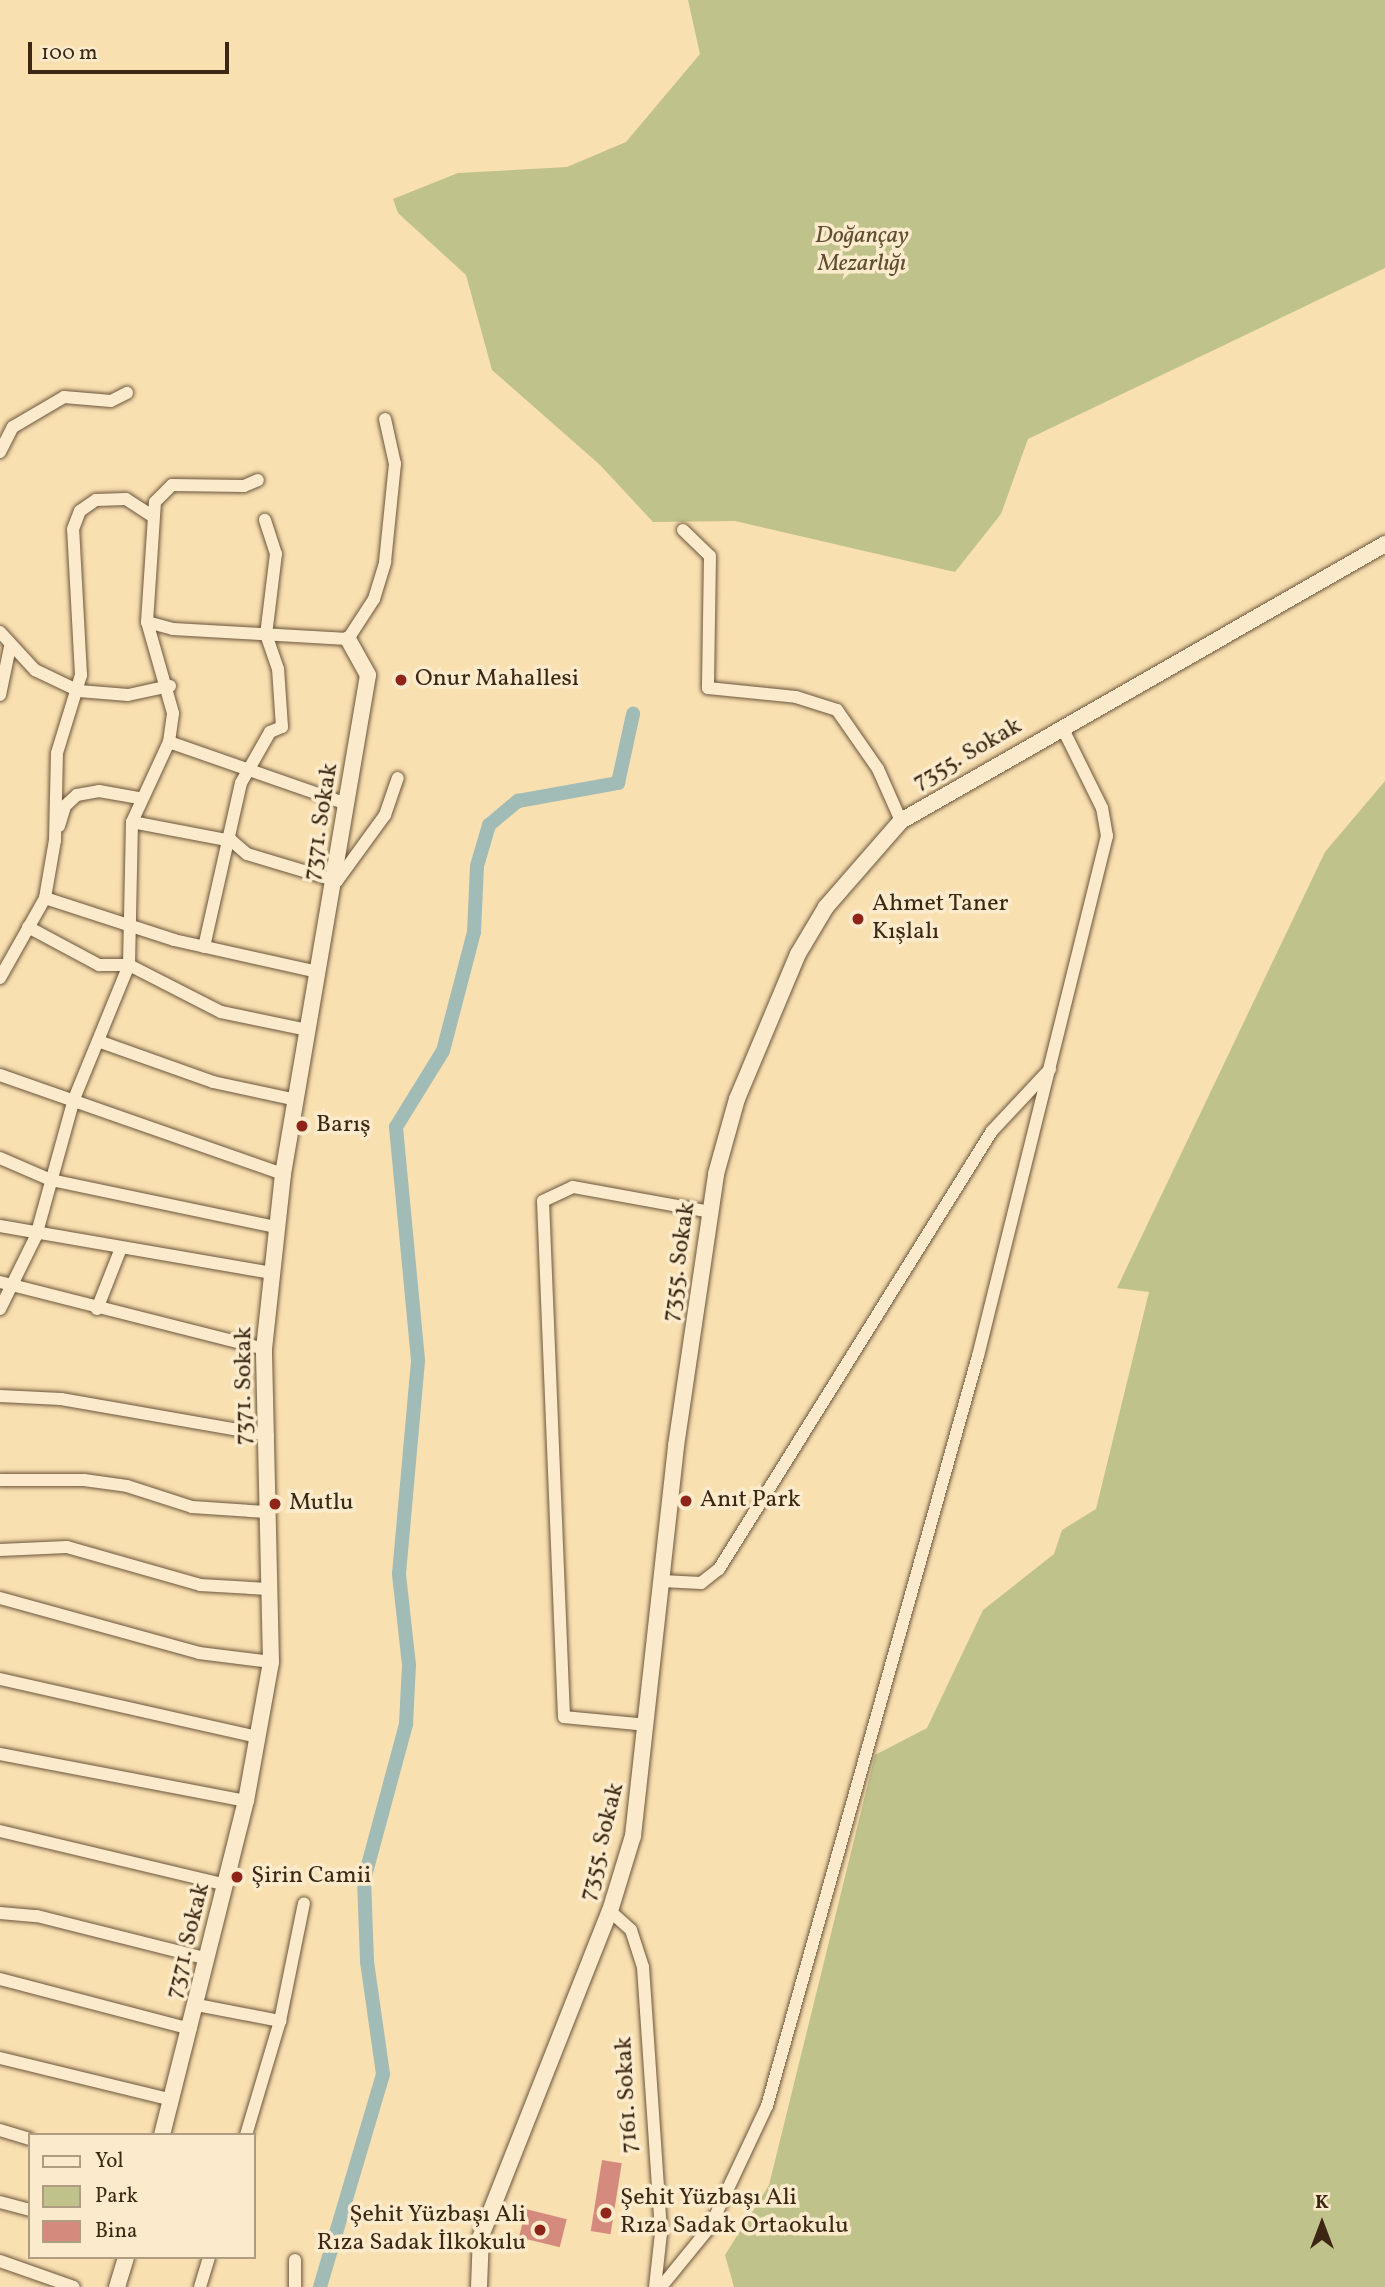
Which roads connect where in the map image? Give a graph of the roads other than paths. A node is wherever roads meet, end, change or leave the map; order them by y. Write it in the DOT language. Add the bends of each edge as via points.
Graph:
graph roads {
  1 [pos="127,393"];
  2 [pos="385,418"];
  3 [pos="0,452"];
  4 [pos="258,480"];
  5 [pos="152,516"];
  6 [pos="265,520"];
  7 [pos="683,530"];
  8 [pos="1385,544"];
  9 [pos="147,622"];
  10 [pos="0,632"];
  11 [pos="266,635"];
  12 [pos="348,639"];
  13 [pos="10,647"];
  14 [pos="170,686"];
  15 [pos="79,691"];
  16 [pos="0,695"];
  17 [pos="1062,727"];
  18 [pos="169,742"];
  19 [pos="248,773"];
  20 [pos="398,778"];
  21 [pos="139,798"];
  22 [pos="348,804"];
  23 [pos="901,821"];
  24 [pos="132,822"];
  25 [pos="223,839"];
  26 [pos="55,840"];
  27 [pos="337,881"];
  28 [pos="45,898"];
  29 [pos="128,923"];
  30 [pos="28,927"];
  31 [pos="204,947"];
  32 [pos="129,965"];
  33 [pos="318,972"];
  34 [pos="0,978"];
  35 [pos="308,1030"];
  36 [pos="98,1041"];
  37 [pos="1051,1068"];
  38 [pos="0,1075"];
  39 [pos="74,1099"];
  40 [pos="296,1100"];
  41 [pos="0,1158"];
  42 [pos="284,1174"];
  43 [pos="51,1180"];
  44 [pos="710,1212"];
  45 [pos="0,1226"];
  46 [pos="276,1227"];
  47 [pos="36,1236"];
  48 [pos="121,1248"];
  49 [pos="272,1273"];
  50 [pos="6,1285"];
  51 [pos="0,1308"];
  52 [pos="97,1309"];
  53 [pos="264,1349"];
  54 [pos="0,1396"];
  55 [pos="268,1435"];
  56 [pos="0,1480"];
  57 [pos="266,1512"];
  58 [pos="0,1550"];
  59 [pos="662,1581"];
  60 [pos="268,1589"];
  61 [pos="0,1598"];
  62 [pos="271,1662"];
  63 [pos="0,1679"];
  64 [pos="647,1725"];
  65 [pos="258,1737"];
  66 [pos="0,1754"];
  67 [pos="246,1801"];
  68 [pos="0,1831"];
  69 [pos="226,1885"];
  70 [pos="304,1903"];
  71 [pos="610,1911"];
  72 [pos="0,1913"];
  73 [pos="208,1959"];
  74 [pos="0,1979"];
  75 [pos="197,2005"];
  76 [pos="280,2021"];
  77 [pos="191,2029"];
  78 [pos="0,2058"];
  79 [pos="172,2100"];
  80 [pos="0,2130"];
  81 [pos="163,2133"];
  82 [pos="247,2133"];
  83 [pos="28,2138"];
  84 [pos="0,2202"];
  85 [pos="28,2209"];
  86 [pos="125,2259"];
  87 [pos="205,2259"];
  88 [pos="295,2260"];
  89 [pos="0,2261"];
  90 [pos="74,2287"];
  91 [pos="117,2287"];
  92 [pos="200,2287"];
  93 [pos="295,2287"];
  94 [pos="480,2287"];
  95 [pos="655,2287"];
  96 [pos="661,2287"];
  1 -- 3 [label="street" via="111,401 64,397 13,427"];
  2 -- 12 [label="street" via="395,464 386,562 374,599"];
  4 -- 5 [label="street" via="244,486 172,485 155,502"];
  5 -- 9 [label="street" via="156,550"];
  5 -- 15 [label="street" via="126,499 96,500 80,511 73,529"];
  6 -- 11 [label="street" via="276,554"];
  7 -- 23 [label="street" via="709,555 708,688 796,697 837,709 878,769"];
  8 -- 17 [label="street, 7355. Sokak"];
  9 -- 11 [label="street"];
  9 -- 14 [label="street"];
  10 -- 13 [label="street"];
  11 -- 12 [label="street"];
  11 -- 19 [label="street" via="278,669 282,727 270,732"];
  12 -- 22 [label="street, 7371. Sokak" via="368,675"];
  13 -- 15 [label="street" via="35,670"];
  13 -- 16 [label="street"];
  14 -- 15 [label="street" via="128,695"];
  14 -- 18 [label="street"];
  15 -- 26 [label="street" via="57,753"];
  17 -- 23 [label="street, 7355. Sokak"];
  17 -- 37 [label="street" via="1098,798 1107,836"];
  18 -- 19 [label="street"];
  18 -- 21 [label="street"];
  19 -- 22 [label="street"];
  19 -- 25 [label="street"];
  20 -- 27 [label="street" via="385,815"];
  21 -- 24 [label="street"];
  21 -- 26 [label="street" via="99,791 77,795 65,806"];
  22 -- 27 [label="street, 7371. Sokak"];
  23 -- 44 [label="street, 7355. Sokak" via="826,907 798,954 737,1099"];
  24 -- 25 [label="street"];
  24 -- 29 [label="street"];
  25 -- 27 [label="street" via="247,854"];
  25 -- 31 [label="street"];
  26 -- 28 [label="street"];
  27 -- 33 [label="street, 7371. Sokak"];
  28 -- 29 [label="street"];
  28 -- 30 [label="street"];
  29 -- 31 [label="street"];
  29 -- 32 [label="street"];
  30 -- 32 [label="street" via="99,965"];
  30 -- 34 [label="street"];
  31 -- 33 [label="street"];
  32 -- 35 [label="street" via="221,1012"];
  32 -- 36 [label="street"];
  33 -- 35 [label="street, 7371. Sokak"];
  35 -- 40 [label="street, 7371. Sokak"];
  36 -- 39 [label="street"];
  36 -- 40 [label="street" via="213,1082"];
  37 -- 59 [label="street" via="992,1132 719,1569 701,1583"];
  37 -- 96 [label="street" via="978,1356 766,2106 709,2227"];
  38 -- 39 [label="street"];
  39 -- 42 [label="street"];
  39 -- 43 [label="street"];
  40 -- 42 [label="street, 7371. Sokak"];
  41 -- 43 [label="street"];
  42 -- 46 [label="street, 7371. Sokak"];
  43 -- 46 [label="street"];
  43 -- 47 [label="street"];
  44 -- 59 [label="street, 7355. Sokak"];
  44 -- 64 [label="street" via="573,1187 543,1201 564,1717"];
  45 -- 47 [label="street"];
  46 -- 49 [label="street, 7371. Sokak"];
  47 -- 48 [label="street"];
  47 -- 50 [label="street"];
  48 -- 49 [label="street"];
  48 -- 52 [label="street"];
  49 -- 53 [label="street, 7371. Sokak"];
  50 -- 51 [label="street"];
  50 -- 52 [label="street"];
  52 -- 53 [label="street"];
  53 -- 55 [label="street, 7371. Sokak"];
  54 -- 55 [label="street" via="61,1399"];
  55 -- 57 [label="street, 7371. Sokak"];
  56 -- 57 [label="street" via="106,1483 192,1507"];
  57 -- 60 [label="street, 7371. Sokak"];
  58 -- 60 [label="street" via="67,1547 121,1557 200,1585"];
  59 -- 64 [label="street, 7355. Sokak"];
  60 -- 62 [label="street, 7371. Sokak"];
  61 -- 62 [label="street" via="199,1653"];
  62 -- 65 [label="street, 7371. Sokak"];
  63 -- 65 [label="street"];
  64 -- 71 [label="street, 7355. Sokak" via="633,1836"];
  65 -- 67 [label="street, 7371. Sokak"];
  66 -- 67 [label="street"];
  67 -- 69 [label="street, 7371. Sokak"];
  68 -- 69 [label="street"];
  69 -- 73 [label="street, 7371. Sokak"];
  70 -- 76 [label="street"];
  71 -- 94 [label="street, 7355. Sokak" via="481,2236"];
  71 -- 95 [label="street, 7161. Sokak" via="631,1930 643,1967 661,2233"];
  72 -- 73 [label="street" via="37,1916"];
  73 -- 75 [label="street, 7371. Sokak"];
  74 -- 77 [label="street"];
  75 -- 76 [label="street"];
  75 -- 77 [label="street, 7371. Sokak"];
  76 -- 82 [label="street"];
  77 -- 79 [label="street, 7371. Sokak"];
  78 -- 79 [label="street"];
  79 -- 81 [label="street, 7371. Sokak"];
  80 -- 83 [label="street"];
  84 -- 85 [label="street"];
  86 -- 91 [label="street"];
  87 -- 92 [label="street"];
  88 -- 93 [label="street"];
  89 -- 90 [label="street"];
}
